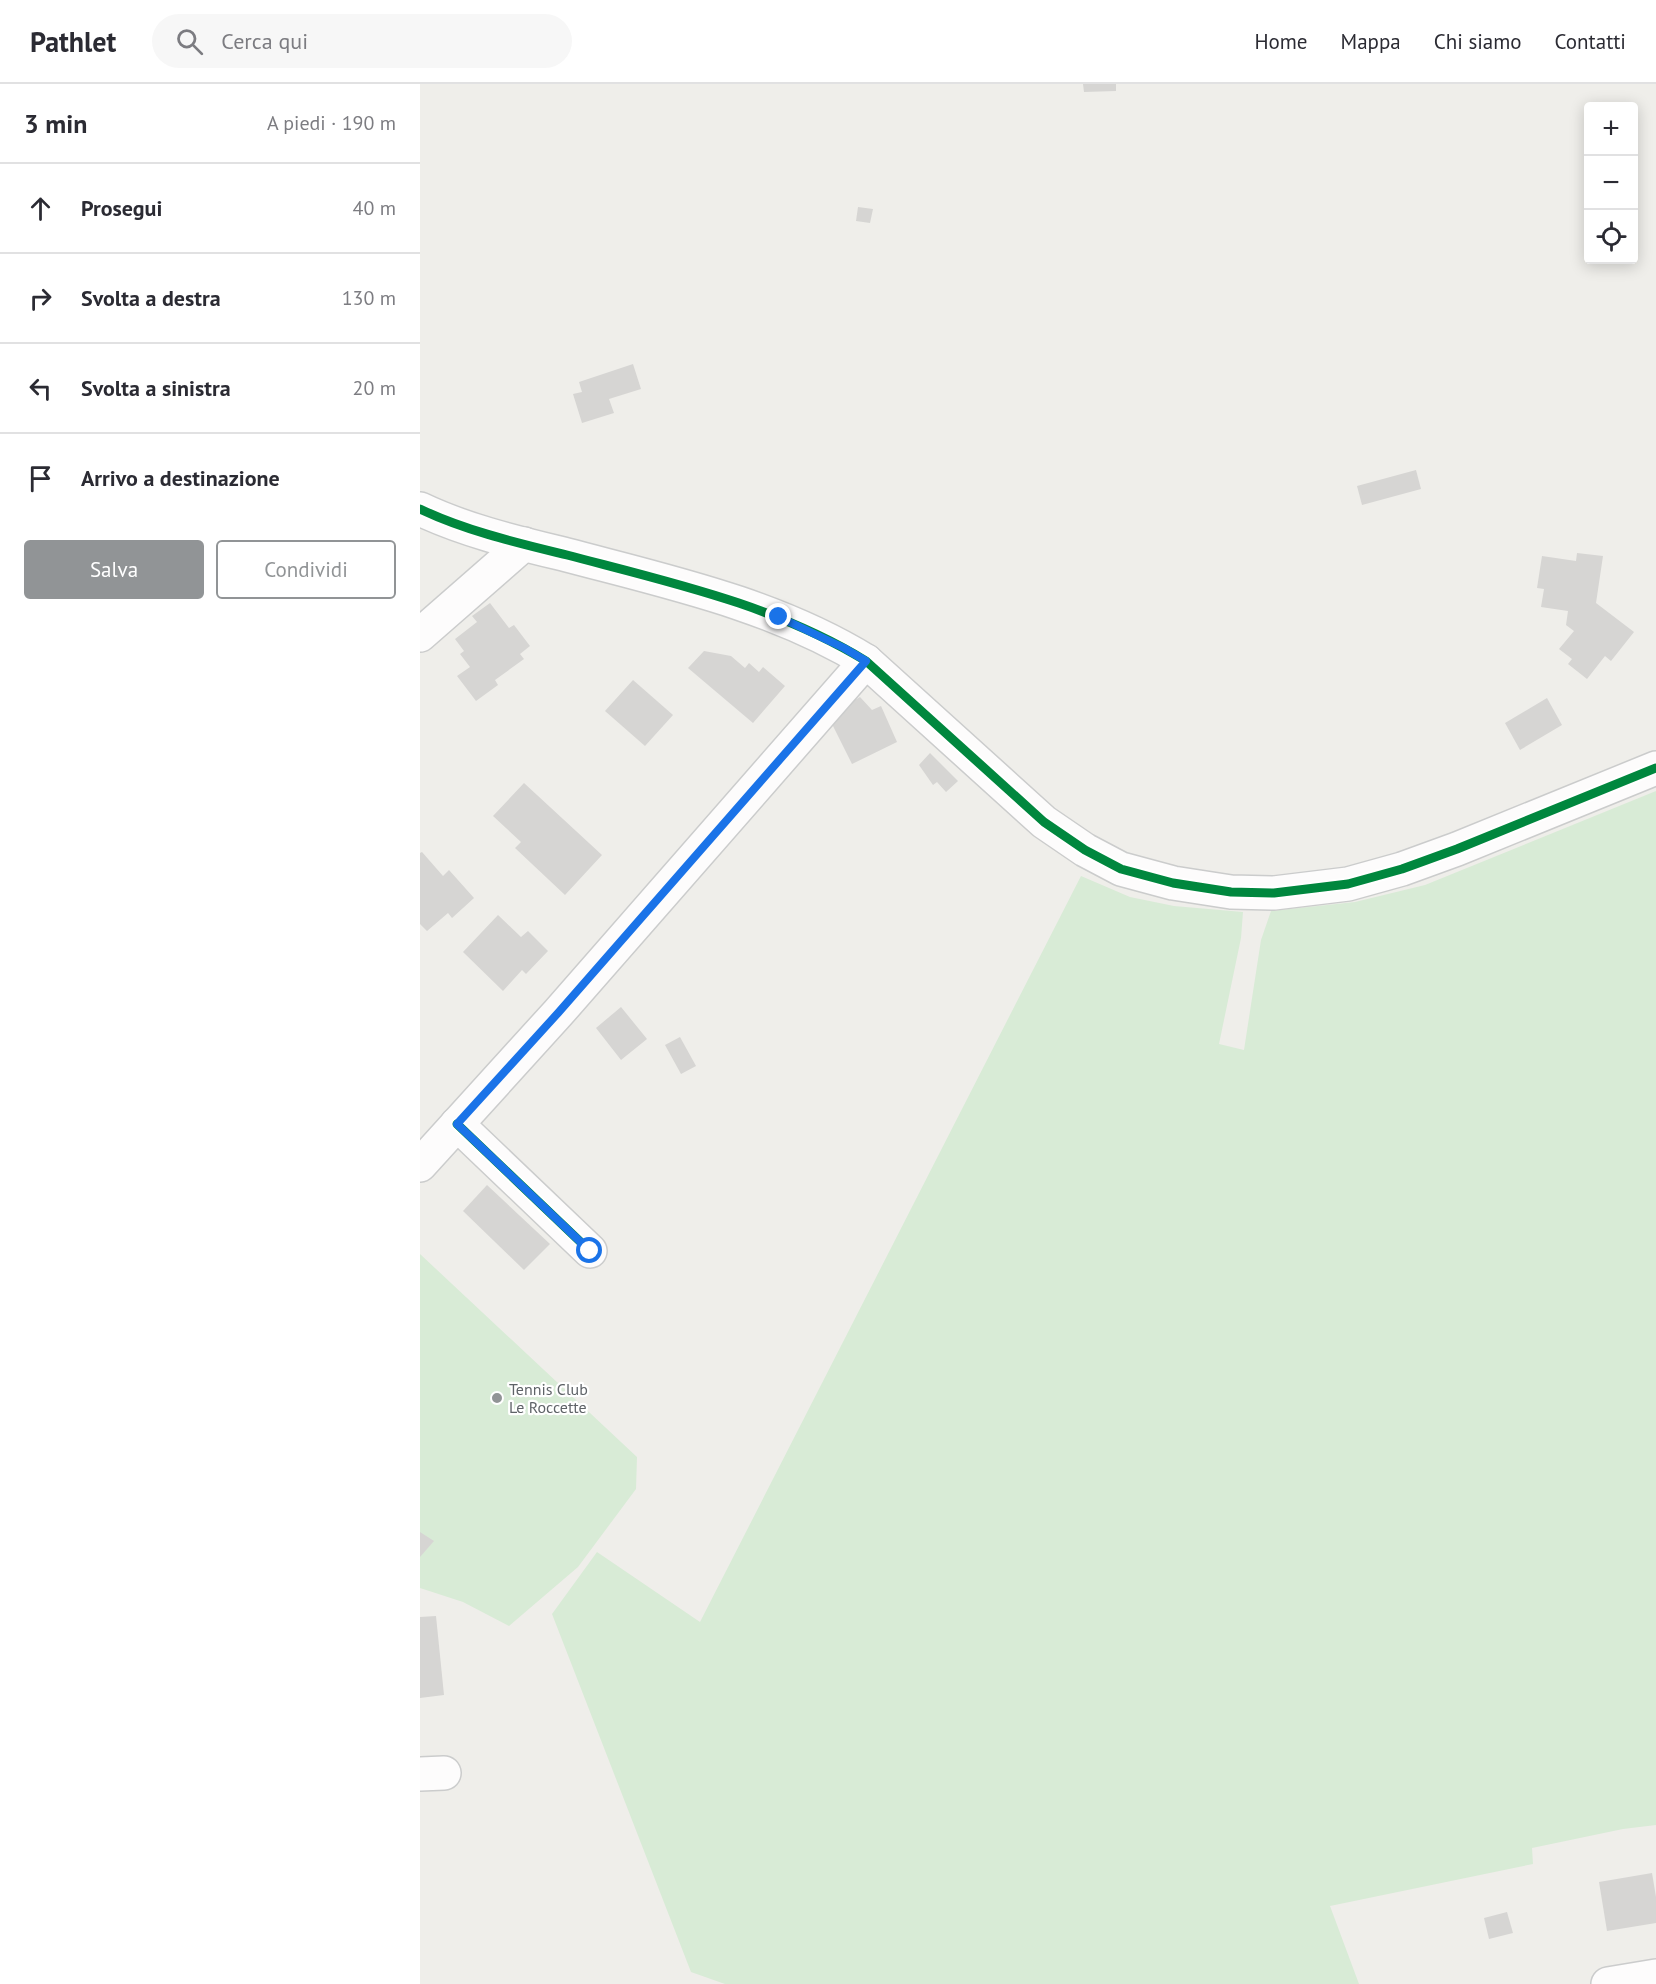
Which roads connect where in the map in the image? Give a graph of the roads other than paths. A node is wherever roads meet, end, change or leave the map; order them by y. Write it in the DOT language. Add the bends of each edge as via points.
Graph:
graph roads {
  1 [pos="420,508"];
  2 [pos="524,544"];
  3 [pos="420,635"];
  4 [pos="866,661"];
  5 [pos="1656,768"];
  6 [pos="457,1124"];
  7 [pos="420,1164"];
  8 [pos="590,1251"];
  9 [pos="1656,1976"];
  10 [pos="1608,1984"];
  1 -- 2 [label="street"];
  2 -- 3 [label="street"];
  2 -- 4 [label="street" via="734,601 779,617"];
  4 -- 5 [label="street" via="1044,822 1085,850 1121,869 1231,892 1274,893 1348,884 1402,869"];
  4 -- 6 [label="street"];
  6 -- 7 [label="street"];
  6 -- 8 [label="street"];
  9 -- 10 [label="street"];
}
